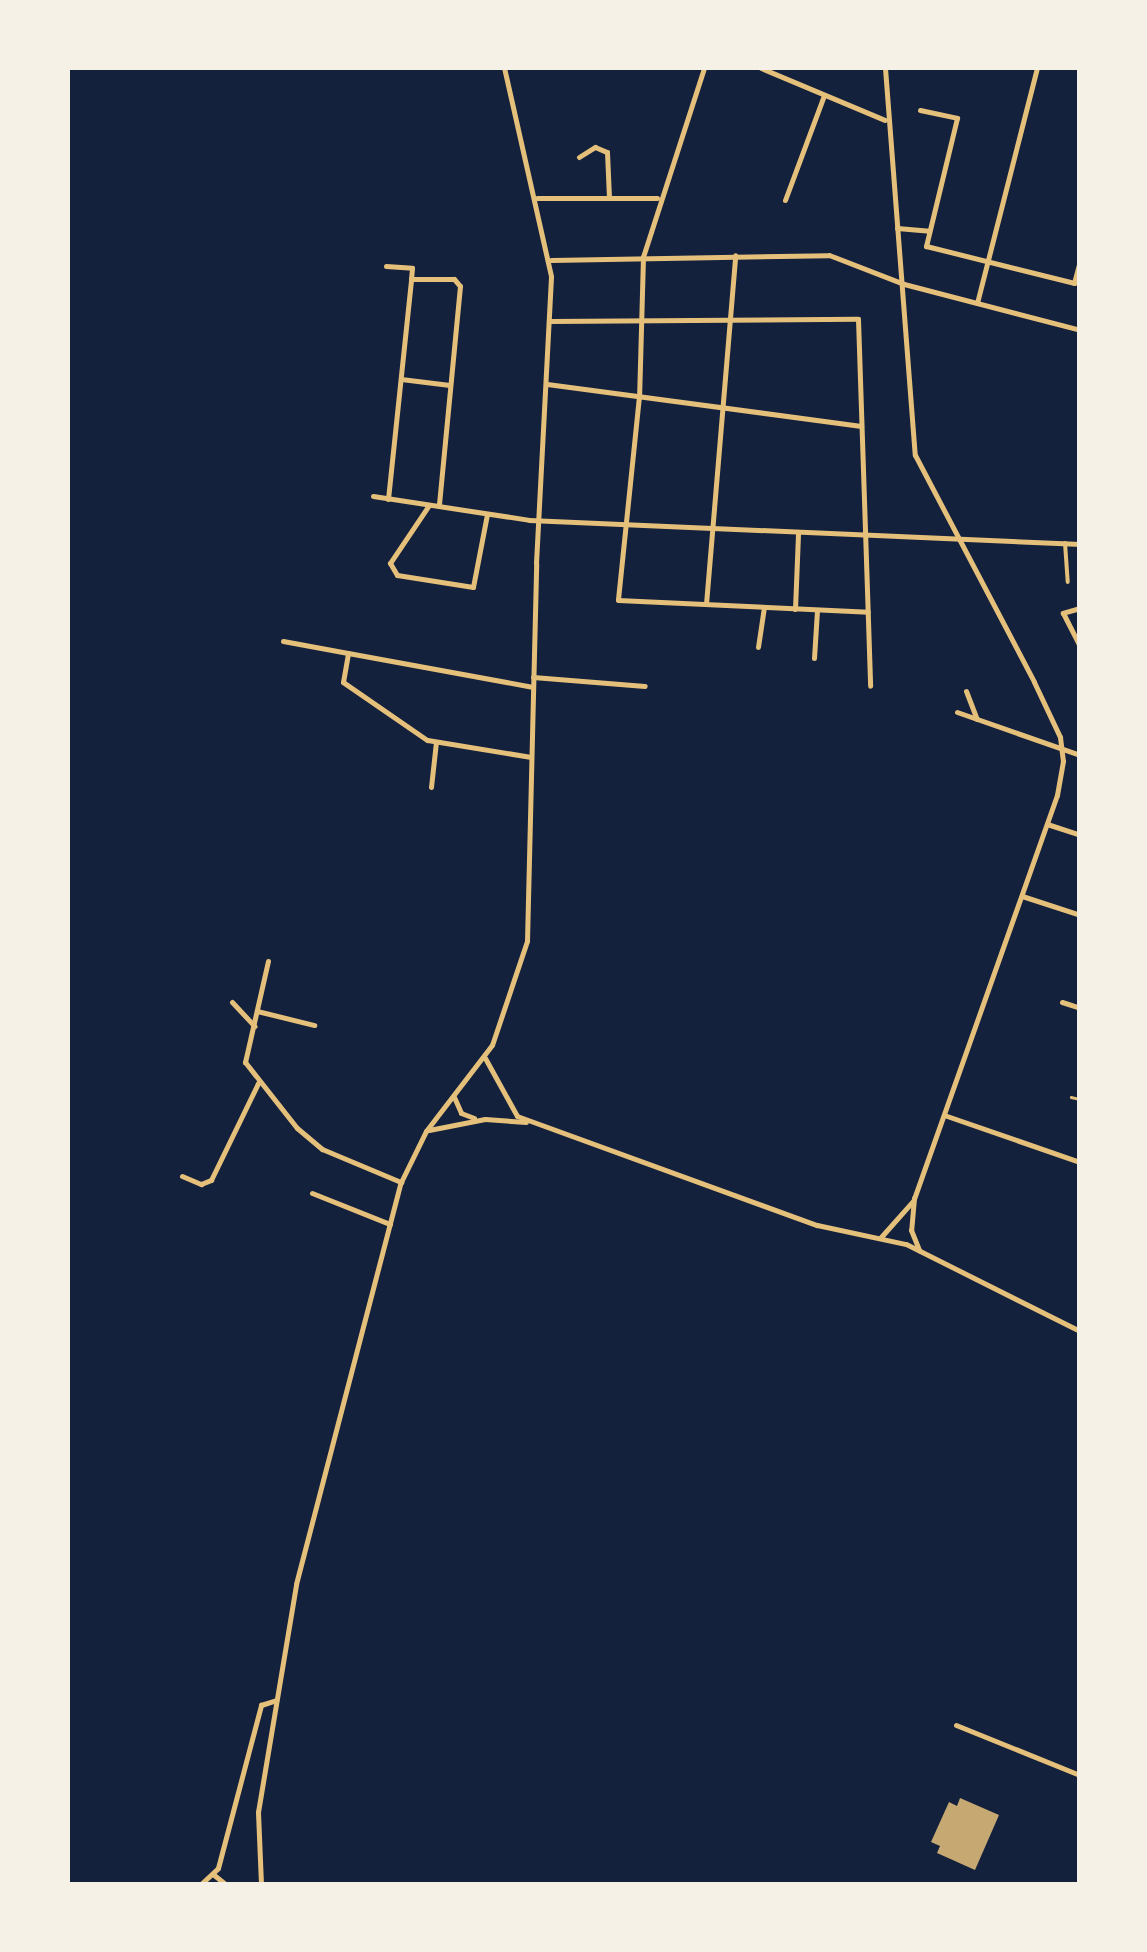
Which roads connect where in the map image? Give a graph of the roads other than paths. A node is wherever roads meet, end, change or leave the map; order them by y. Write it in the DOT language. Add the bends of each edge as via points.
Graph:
graph roads {
  1 [pos="505,68"];
  2 [pos="704,68"];
  3 [pos="761,68"];
  4 [pos="885,68"];
  5 [pos="1036,68"];
  6 [pos="824,94"];
  7 [pos="920,110"];
  8 [pos="885,120"];
  9 [pos="579,157"];
  10 [pos="537,198"];
  11 [pos="609,198"];
  12 [pos="657,198"];
  13 [pos="785,200"];
  14 [pos="897,228"];
  15 [pos="930,231"];
  16 [pos="735,256"];
  17 [pos="643,257"];
  18 [pos="550,260"];
  19 [pos="1080,260"];
  20 [pos="988,262"];
  21 [pos="386,266"];
  22 [pos="411,278"];
  23 [pos="904,284"];
  24 [pos="977,303"];
  25 [pos="550,321"];
  26 [pos="639,321"];
  27 [pos="728,322"];
  28 [pos="1080,330"];
  29 [pos="401,379"];
  30 [pos="450,384"];
  31 [pos="547,384"];
  32 [pos="639,396"];
  33 [pos="723,406"];
  34 [pos="861,426"];
  35 [pos="373,496"];
  36 [pos="388,499"];
  37 [pos="429,505"];
  38 [pos="439,507"];
  39 [pos="488,514"];
  40 [pos="538,520"];
  41 [pos="625,524"];
  42 [pos="714,530"];
  43 [pos="798,534"];
  44 [pos="867,538"];
  45 [pos="956,541"];
  46 [pos="1066,543"];
  47 [pos="1080,544"];
  48 [pos="1068,582"];
  49 [pos="706,604"];
  50 [pos="764,607"];
  51 [pos="795,608"];
  52 [pos="1080,608"];
  53 [pos="816,610"];
  54 [pos="868,612"];
  55 [pos="282,641"];
  56 [pos="758,647"];
  57 [pos="1080,647"];
  58 [pos="348,653"];
  59 [pos="814,658"];
  60 [pos="533,677"];
  61 [pos="645,686"];
  62 [pos="870,686"];
  63 [pos="533,687"];
  64 [pos="966,690"];
  65 [pos="957,712"];
  66 [pos="978,720"];
  67 [pos="436,742"];
  68 [pos="1062,747"];
  69 [pos="1080,754"];
  70 [pos="531,757"];
  71 [pos="431,787"];
  72 [pos="1048,824"];
  73 [pos="1080,835"];
  74 [pos="1022,896"];
  75 [pos="1080,915"];
  76 [pos="268,961"];
  77 [pos="232,1002"];
  78 [pos="1062,1002"];
  79 [pos="1080,1008"];
  80 [pos="257,1011"];
  81 [pos="314,1025"];
  82 [pos="254,1026"];
  83 [pos="485,1058"];
  84 [pos="258,1083"];
  85 [pos="1071,1096"];
  86 [pos="454,1097"];
  87 [pos="1080,1100"];
  88 [pos="944,1115"];
  89 [pos="479,1120"];
  90 [pos="536,1124"];
  91 [pos="426,1131"];
  92 [pos="1080,1152"];
  93 [pos="1078,1162"];
  94 [pos="182,1176"];
  95 [pos="401,1182"];
  96 [pos="312,1193"];
  97 [pos="914,1198"];
  98 [pos="390,1224"];
  99 [pos="897,1224"];
  100 [pos="912,1230"];
  101 [pos="881,1237"];
  102 [pos="900,1242"];
  103 [pos="919,1250"];
  104 [pos="1078,1329"];
  105 [pos="276,1700"];
  106 [pos="260,1710"];
  107 [pos="274,1712"];
  108 [pos="956,1726"];
  109 [pos="1080,1775"];
  110 [pos="214,1874"];
  111 [pos="202,1884"];
  112 [pos="225,1884"];
  113 [pos="262,1884"];
  1 -- 10 [label="street"];
  2 -- 12 [label="street"];
  3 -- 6 [label="street"];
  4 -- 8 [label="street"];
  5 -- 20 [label="street"];
  6 -- 8 [label="street"];
  6 -- 13 [label="street"];
  7 -- 15 [label="street" via="958,118"];
  8 -- 14 [label="street"];
  9 -- 11 [label="street" via="596,147 608,152"];
  10 -- 11 [label="street"];
  10 -- 18 [label="street"];
  11 -- 12 [label="street"];
  12 -- 17 [label="street"];
  14 -- 15 [label="street"];
  14 -- 23 [label="street"];
  15 -- 20 [label="street" via="926,246"];
  16 -- 17 [label="street"];
  16 -- 23 [label="street" via="838,256"];
  16 -- 27 [label="street"];
  17 -- 18 [label="street"];
  17 -- 26 [label="street"];
  18 -- 25 [label="street"];
  19 -- 20 [label="street" via="1074,283"];
  20 -- 24 [label="street"];
  21 -- 22 [label="street" via="412,268"];
  22 -- 29 [label="street"];
  22 -- 30 [label="street" via="454,279 460,286"];
  23 -- 24 [label="street"];
  23 -- 45 [label="street" via="915,455"];
  24 -- 28 [label="street"];
  25 -- 26 [label="street"];
  25 -- 31 [label="street"];
  26 -- 27 [label="street"];
  26 -- 32 [label="street"];
  27 -- 33 [label="street"];
  27 -- 34 [label="street" via="858,318"];
  29 -- 30 [label="street"];
  29 -- 36 [label="street"];
  30 -- 38 [label="street"];
  31 -- 32 [label="street"];
  31 -- 40 [label="street"];
  32 -- 33 [label="street"];
  32 -- 41 [label="street"];
  33 -- 34 [label="street"];
  33 -- 42 [label="street"];
  34 -- 44 [label="street"];
  35 -- 36 [label="street"];
  36 -- 37 [label="street"];
  37 -- 38 [label="street"];
  37 -- 39 [label="street" via="390,563 398,576 473,587"];
  38 -- 39 [label="street"];
  39 -- 40 [label="street"];
  40 -- 41 [label="street"];
  40 -- 60 [label="street"];
  41 -- 42 [label="street"];
  41 -- 49 [label="street" via="618,600"];
  42 -- 43 [label="street"];
  42 -- 49 [label="street"];
  43 -- 44 [label="street"];
  43 -- 51 [label="street"];
  44 -- 45 [label="street"];
  44 -- 54 [label="street"];
  45 -- 46 [label="street"];
  45 -- 68 [label="street"];
  46 -- 47 [label="street"];
  46 -- 48 [label="street"];
  49 -- 50 [label="street"];
  50 -- 51 [label="street"];
  50 -- 56 [label="street"];
  51 -- 53 [label="street"];
  52 -- 57 [label="street" via="1064,610"];
  53 -- 54 [label="street"];
  53 -- 59 [label="street"];
  54 -- 62 [label="street"];
  55 -- 58 [label="street"];
  58 -- 63 [label="street"];
  58 -- 67 [label="street" via="343,682"];
  60 -- 61 [label="street"];
  60 -- 63 [label="street"];
  63 -- 70 [label="street"];
  64 -- 66 [label="street"];
  65 -- 66 [label="street"];
  66 -- 68 [label="street"];
  67 -- 70 [label="street"];
  67 -- 71 [label="street"];
  68 -- 69 [label="street"];
  68 -- 72 [label="street"];
  70 -- 83 [label="street" via="527,941"];
  72 -- 73 [label="street"];
  72 -- 74 [label="street"];
  74 -- 75 [label="street"];
  74 -- 88 [label="street"];
  76 -- 80 [label="street"];
  77 -- 82 [label="street"];
  78 -- 79 [label="street"];
  80 -- 81 [label="street"];
  80 -- 82 [label="street"];
  82 -- 84 [label="street" via="246,1062"];
  83 -- 86 [label="street"];
  83 -- 90 [label="street" via="509,1110"];
  84 -- 94 [label="street" via="210,1180 200,1184"];
  84 -- 95 [label="street" via="322,1149"];
  85 -- 87 [label="lane"];
  86 -- 89 [label="street" via="461,1113"];
  86 -- 91 [label="street"];
  88 -- 93 [label="street"];
  88 -- 97 [label="street"];
  89 -- 90 [label="street"];
  89 -- 91 [label="street"];
  90 -- 101 [label="street" via="818,1225"];
  91 -- 95 [label="street"];
  92 -- 93 [label="lane"];
  95 -- 98 [label="street"];
  96 -- 98 [label="street"];
  97 -- 99 [label="street"];
  97 -- 100 [label="street"];
  98 -- 105 [label="street" via="306,1542"];
  99 -- 101 [label="street"];
  99 -- 102 [label="street"];
  100 -- 102 [label="street"];
  100 -- 103 [label="street"];
  101 -- 102 [label="street"];
  102 -- 103 [label="street"];
  103 -- 104 [label="street"];
  105 -- 106 [label="street" via="265,1700"];
  105 -- 107 [label="street"];
  106 -- 107 [label="street"];
  106 -- 110 [label="street"];
  107 -- 113 [label="street" via="256,1824"];
  108 -- 109 [label="street"];
  110 -- 111 [label="street"];
  110 -- 112 [label="street"];
}
